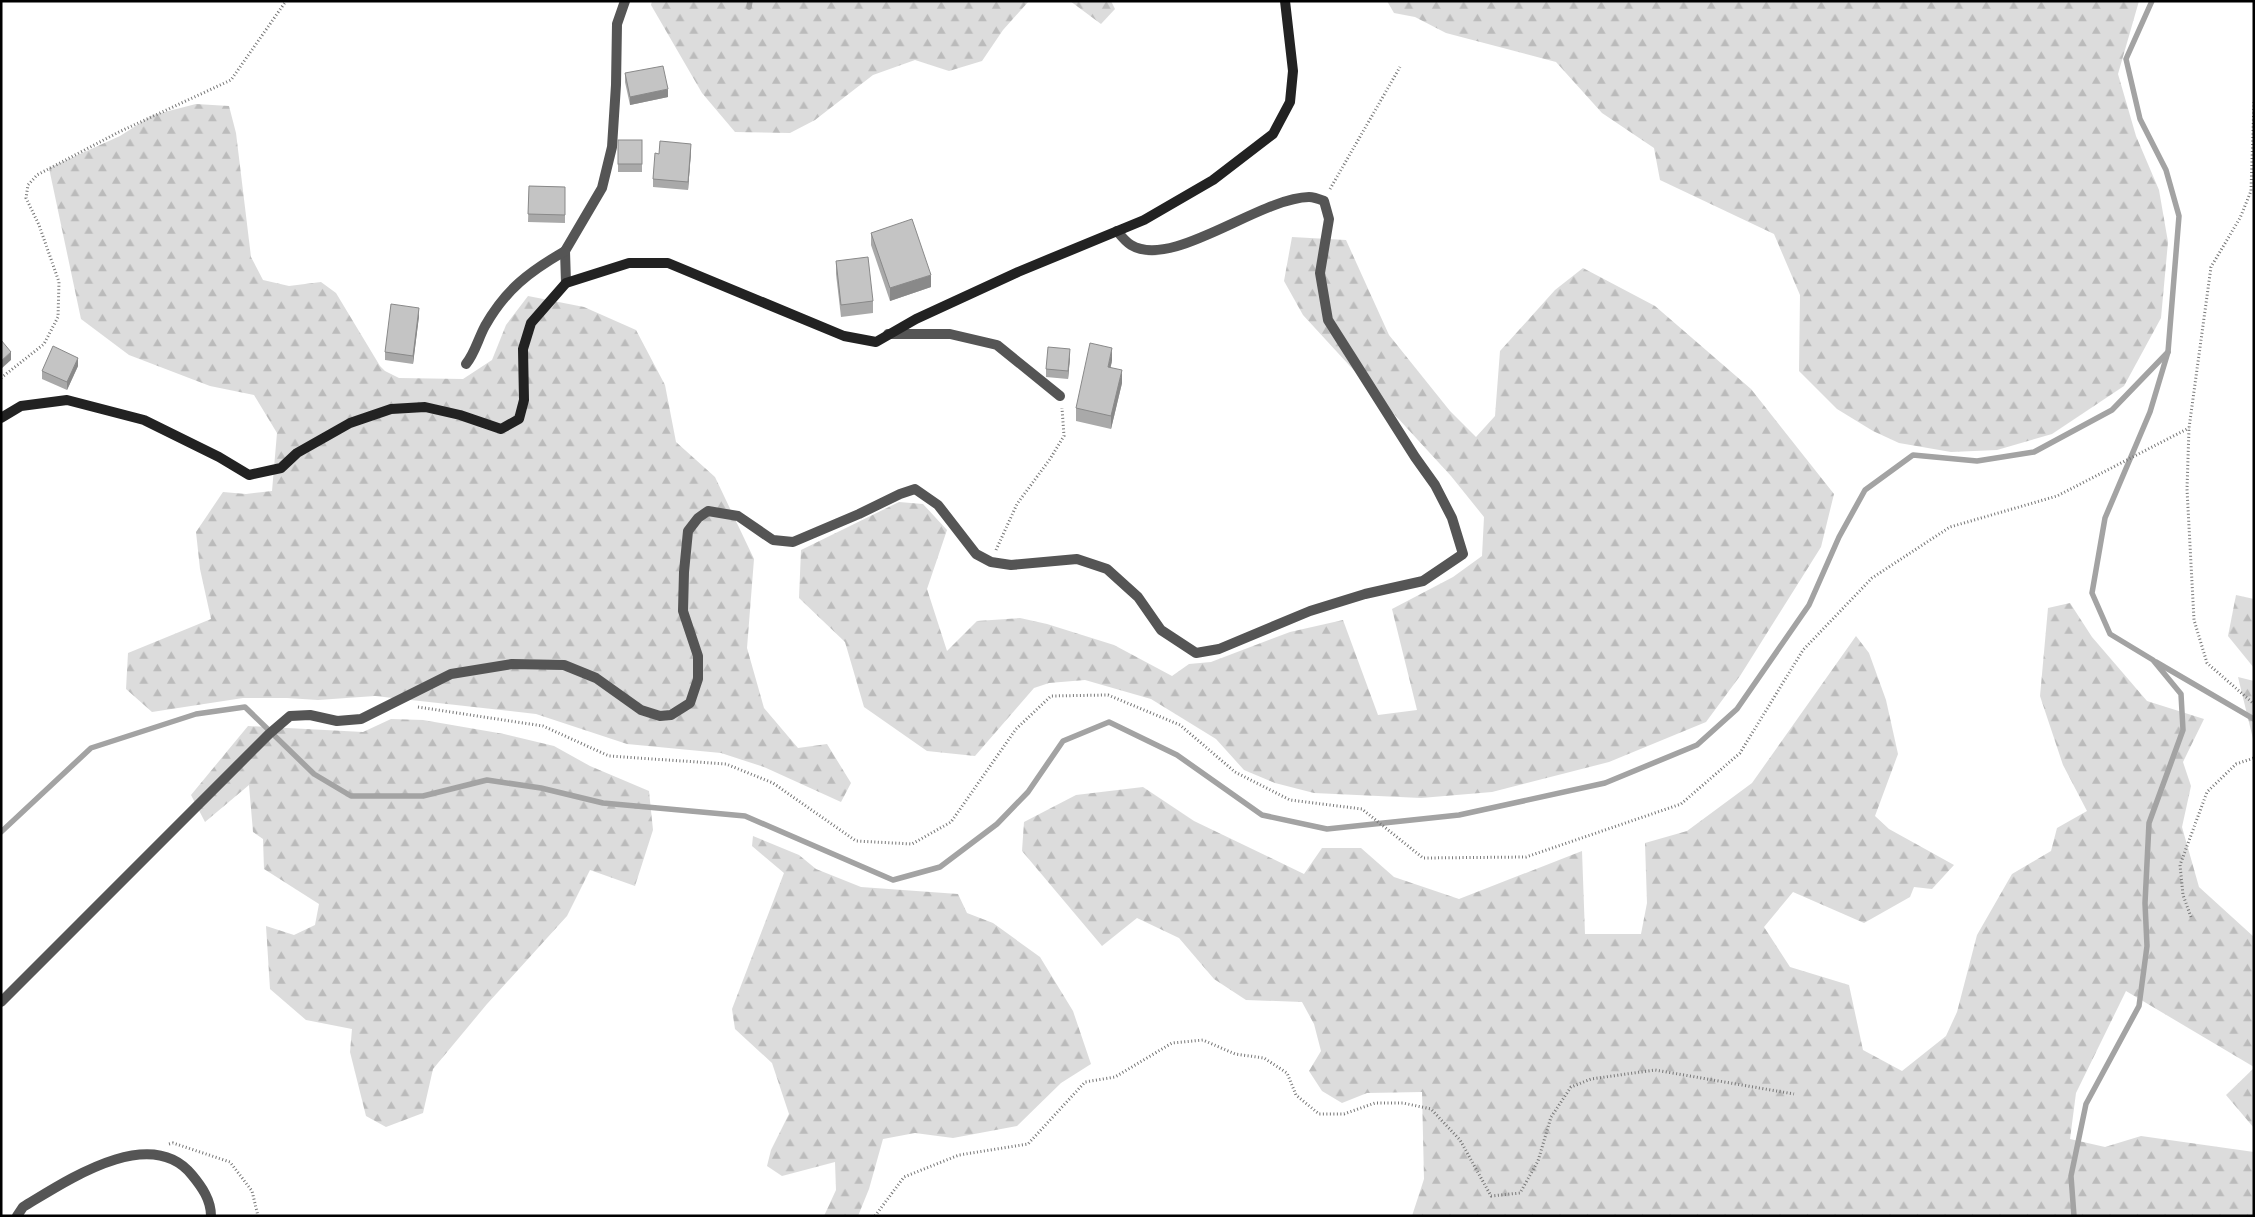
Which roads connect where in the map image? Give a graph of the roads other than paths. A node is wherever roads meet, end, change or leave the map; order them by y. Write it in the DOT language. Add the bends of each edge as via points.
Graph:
graph roads {
  1 [pos="625,1"];
  2 [pos="1285,1"];
  3 [pos="1117,231"];
  4 [pos="565,251"];
  5 [pos="566,283"];
  6 [pos="887,334"];
  7 [pos="466,364"];
  8 [pos="1060,396"];
  9 [pos="1,418"];
  10 [pos="1,1002"];
  11 [pos="18,1216"];
  12 [pos="212,1216"];
  1 -- 4 [label="street" via="617,24 616,85 608,164 602,188"];
  2 -- 3 [label="street" via="1293,71 1291,94 1273,134 1213,180 1144,220"];
  3 -- 6 [label="street" via="1018,272"];
  3 -- 10 [label="street" via="1131,245 1148,250 1175,248 1290,200 1310,197 1324,201 1329,219 1320,273 1328,320 1435,485 1452,518 1463,554 1423,580 1310,611 1219,650 1196,653 1161,630 1138,597 1107,569 1078,559 1011,565 991,562 976,554 938,505 915,490 793,542 772,540 738,516 708,511 688,531 684,572 683,611 698,656 698,679 690,703 671,715 660,716 641,710 596,678 564,665 512,664 451,674 361,719 337,721 310,715 290,716"];
  4 -- 5 [label="street"];
  4 -- 7 [label="street" via="533,270 507,293"];
  5 -- 6 [label="street" via="629,263 668,263 844,336 876,342"];
  5 -- 9 [label="street" via="532,323 523,350 524,400 519,419 501,429 460,414 425,407 391,408 350,423 297,453 281,468 249,475 144,420 67,400 21,406"];
  6 -- 8 [label="street" via="950,334 997,345"];
  11 -- 12 [label="street" via="23,1207 85,1170 136,1154 158,1154 185,1166 202,1187"];
}
